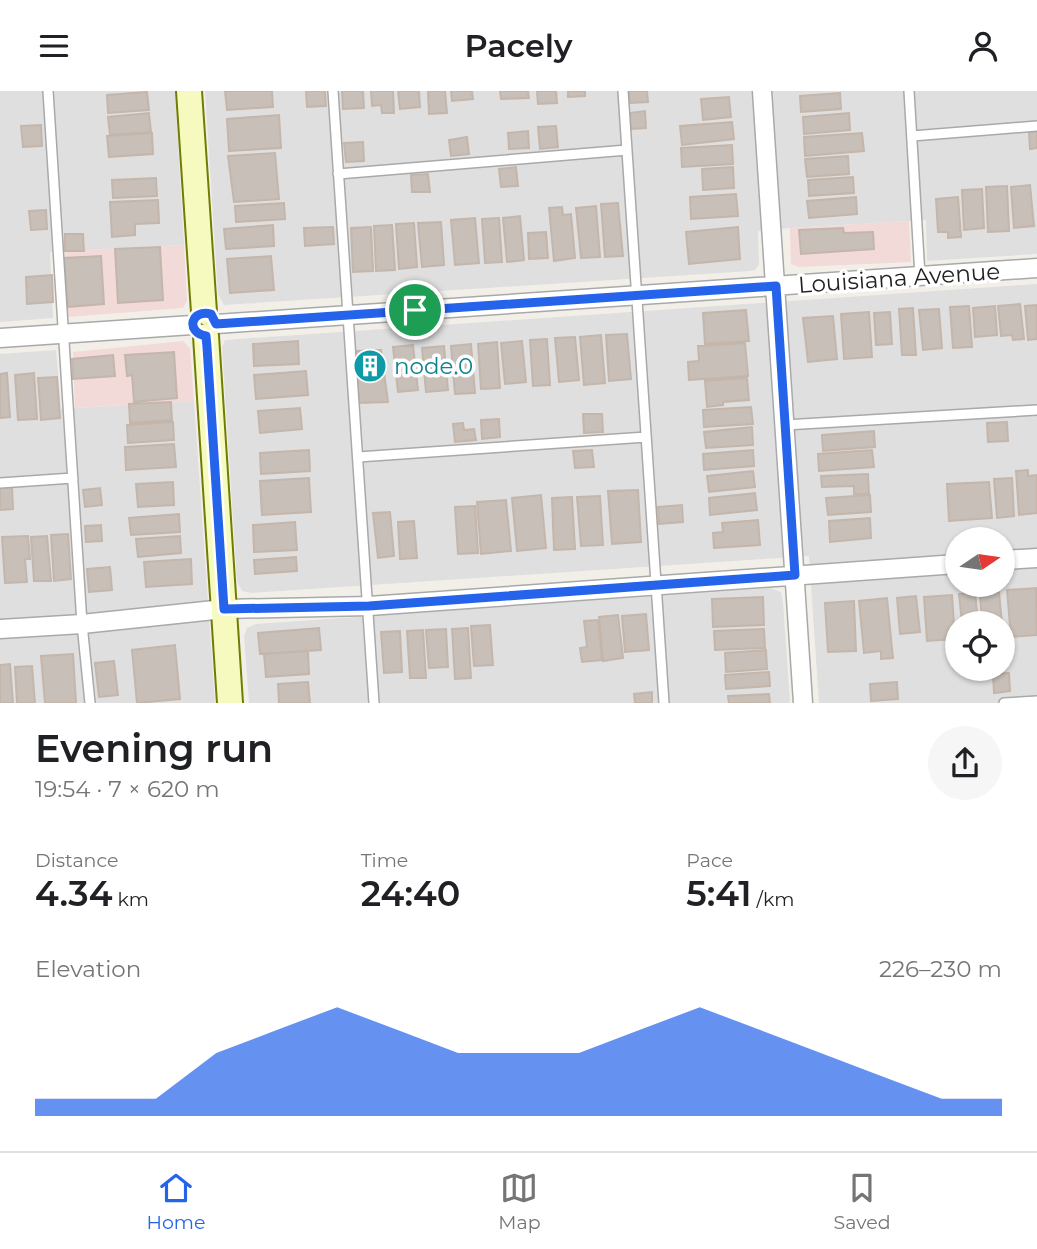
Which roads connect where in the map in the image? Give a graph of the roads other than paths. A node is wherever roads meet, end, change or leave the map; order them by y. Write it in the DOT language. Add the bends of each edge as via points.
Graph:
graph roads {
  1 [pos="48,91"];
  2 [pos="189,91"];
  3 [pos="333,91"];
  4 [pos="623,91"];
  5 [pos="762,91"];
  6 [pos="909,91"];
  7 [pos="1037,126"];
  8 [pos="912,136"];
  9 [pos="627,150"];
  10 [pos="338,174"];
  11 [pos="1037,268"];
  12 [pos="920,276"];
  13 [pos="776,286"];
  14 [pos="636,295"];
  15 [pos="348,315"];
  16 [pos="205,324"];
  17 [pos="64,334"];
  18 [pos="0,338"];
  19 [pos="1037,410"];
  20 [pos="785,425"];
  21 [pos="646,437"];
  22 [pos="358,457"];
  23 [pos="73,478"];
  24 [pos="0,483"];
  25 [pos="1037,558"];
  26 [pos="1015,559"];
  27 [pos="945,564"];
  28 [pos="795,575"];
  29 [pos="656,585"];
  30 [pos="369,606"];
  31 [pos="224,609"];
  32 [pos="82,624"];
  33 [pos="0,629"];
  34 [pos="1037,701"];
  35 [pos="90,703"];
  36 [pos="230,703"];
  37 [pos="374,703"];
  38 [pos="664,703"];
  39 [pos="803,703"];
  40 [pos="1004,703"];
  1 -- 17 [label="lane"];
  2 -- 16 [label="main road"];
  3 -- 10 [label="lane"];
  4 -- 9 [label="lane"];
  5 -- 13 [label="street"];
  6 -- 8 [label="lane"];
  7 -- 8 [label="lane"];
  8 -- 12 [label="lane"];
  9 -- 10 [label="lane"];
  9 -- 14 [label="lane"];
  10 -- 15 [label="lane"];
  11 -- 12 [label="street, Louisiana Avenue"];
  12 -- 13 [label="street, Louisiana Avenue"];
  13 -- 14 [label="street, Louisiana Avenue"];
  13 -- 20 [label="street"];
  14 -- 15 [label="street, Louisiana Avenue"];
  14 -- 21 [label="lane"];
  15 -- 16 [label="street, Louisiana Avenue"];
  15 -- 22 [label="lane"];
  16 -- 17 [label="street, Louisiana Avenue"];
  16 -- 31 [label="main road"];
  17 -- 18 [label="street, Louisiana Avenue"];
  17 -- 23 [label="lane"];
  19 -- 20 [label="lane"];
  20 -- 28 [label="street"];
  21 -- 22 [label="lane"];
  21 -- 29 [label="lane"];
  22 -- 30 [label="lane"];
  23 -- 24 [label="lane"];
  23 -- 32 [label="lane"];
  25 -- 26 [label="street"];
  27 -- 28 [label="street"];
  28 -- 29 [label="street"];
  28 -- 39 [label="street"];
  29 -- 30 [label="street"];
  29 -- 38 [label="lane"];
  30 -- 31 [label="street"];
  30 -- 37 [label="lane"];
  31 -- 32 [label="street"];
  31 -- 36 [label="main road"];
  32 -- 33 [label="street"];
  32 -- 35 [label="lane"];
  34 -- 40 [label="lane"];
}
